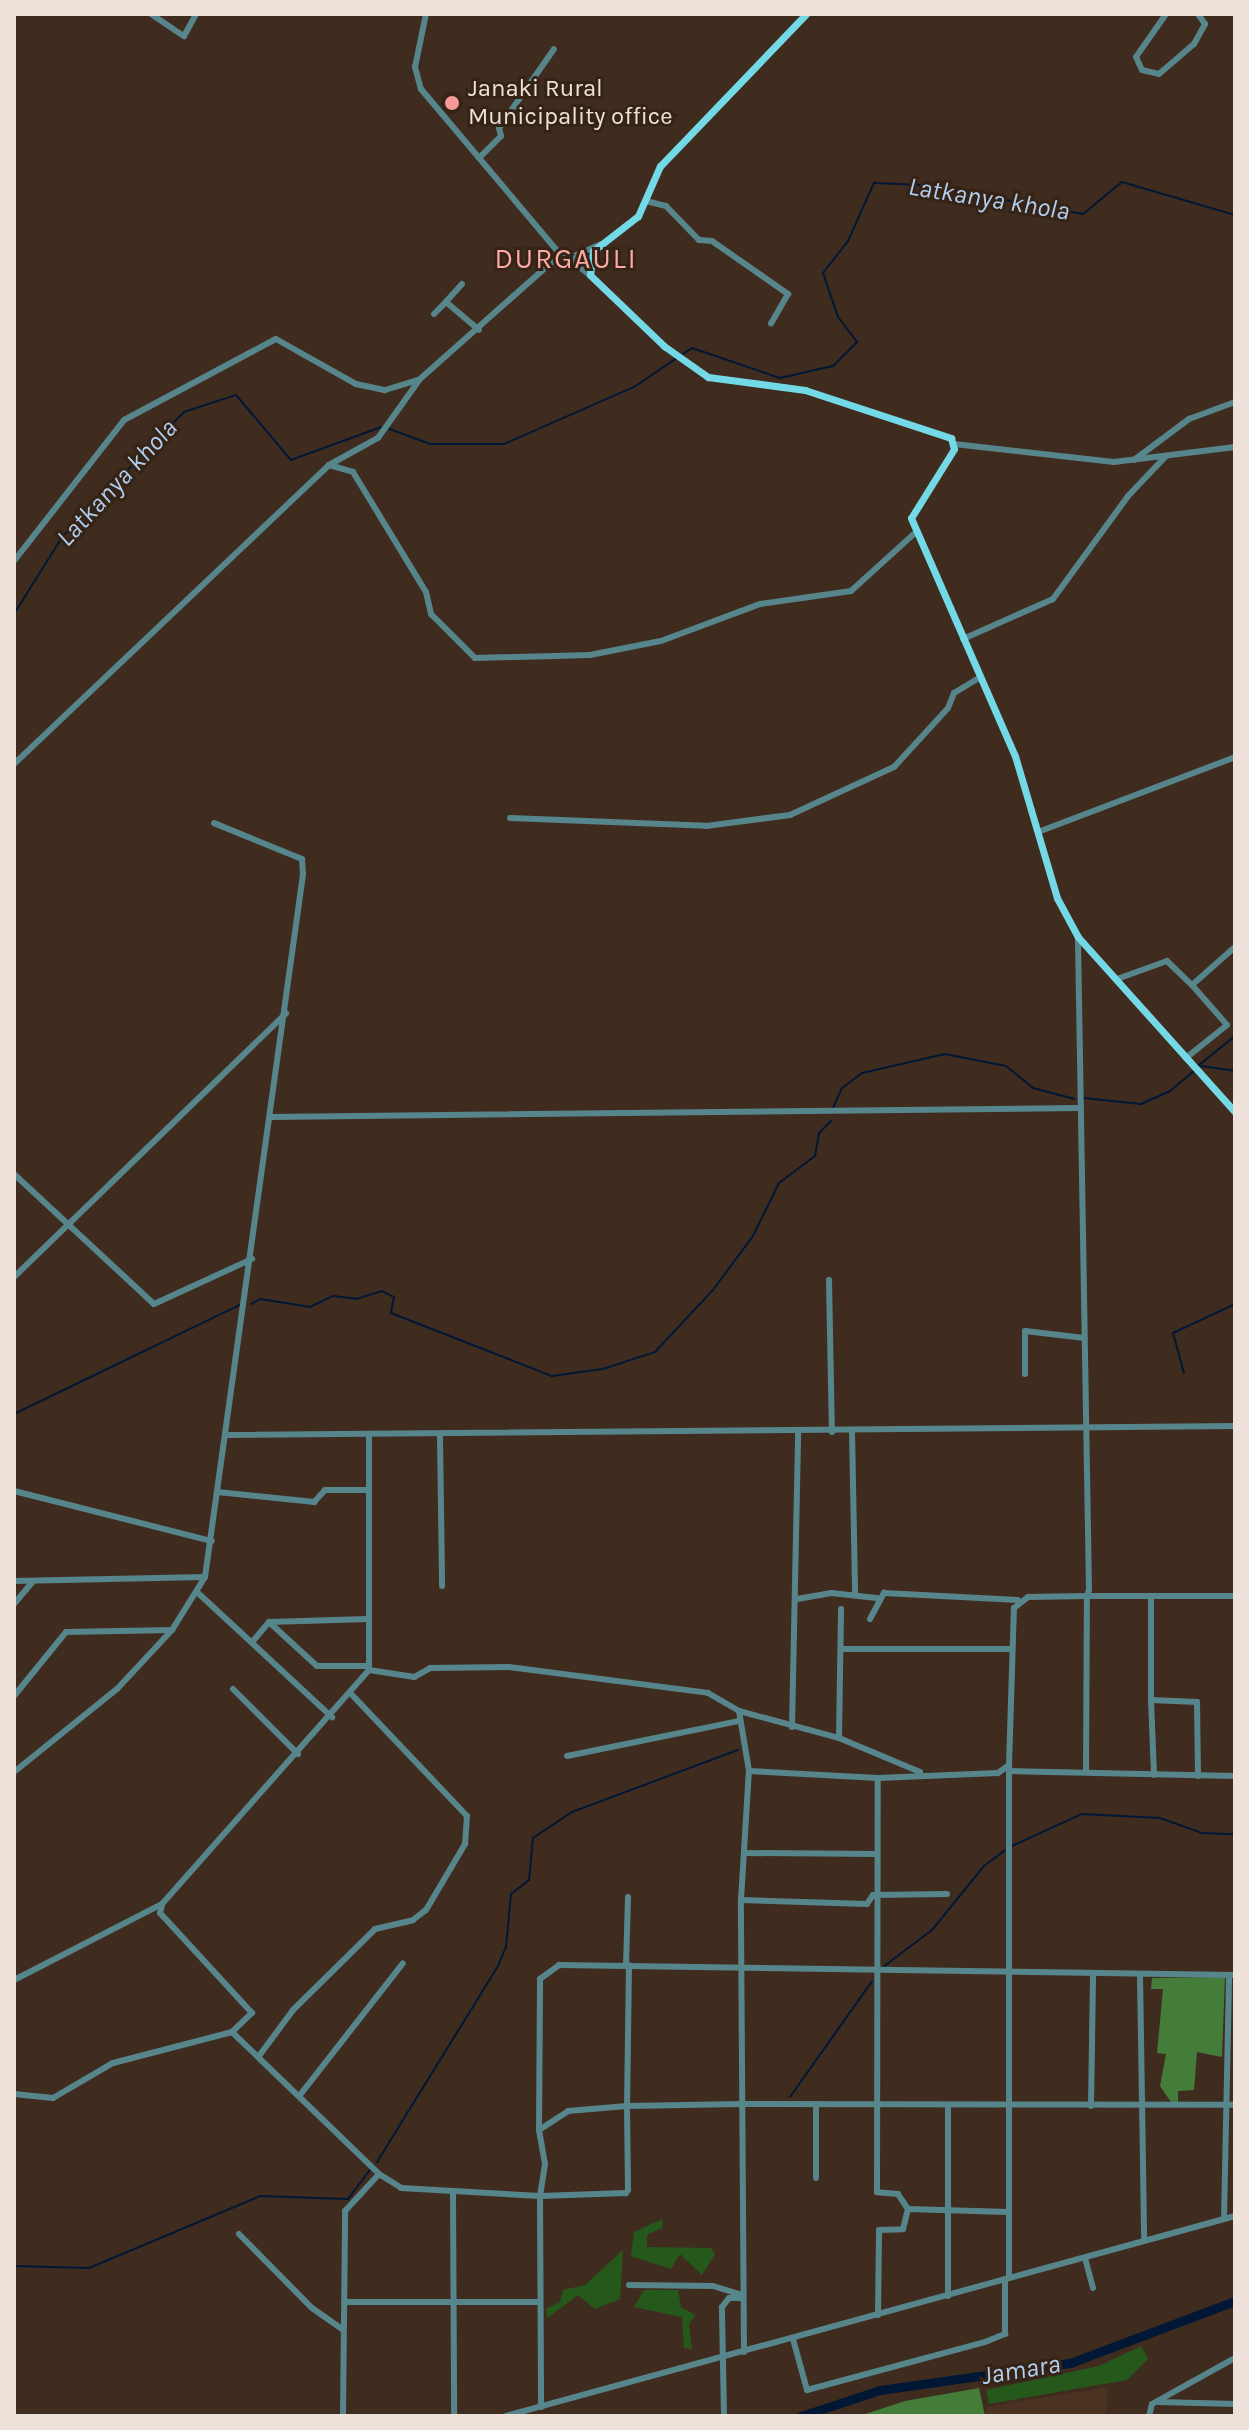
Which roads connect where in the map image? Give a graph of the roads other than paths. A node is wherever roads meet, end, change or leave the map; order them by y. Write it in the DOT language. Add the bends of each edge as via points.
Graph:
graph roads {
  1 [pos="151,14"];
  2 [pos="196,14"];
  3 [pos="426,14"];
  4 [pos="806,14"];
  5 [pos="1166,14"];
  6 [pos="1198,14"];
  7 [pos="554,49"];
  8 [pos="479,158"];
  9 [pos="646,201"];
  10 [pos="601,244"];
  11 [pos="566,257"];
  12 [pos="590,275"];
  13 [pos="462,284"];
  14 [pos="446,302"];
  15 [pos="434,314"];
  16 [pos="771,324"];
  17 [pos="479,330"];
  18 [pos="420,379"];
  19 [pos="1235,402"];
  20 [pos="954,444"];
  21 [pos="1235,447"];
  22 [pos="1165,457"];
  23 [pos="1134,460"];
  24 [pos="329,465"];
  25 [pos="916,532"];
  26 [pos="14,561"];
  27 [pos="963,639"];
  28 [pos="981,677"];
  29 [pos="1235,757"];
  30 [pos="14,764"];
  31 [pos="510,818"];
  32 [pos="214,823"];
  33 [pos="1038,832"];
  34 [pos="1078,937"];
  35 [pos="1235,947"];
  36 [pos="1117,979"];
  37 [pos="1192,985"];
  38 [pos="286,1013"];
  39 [pos="1186,1058"];
  40 [pos="1078,1108"];
  41 [pos="1235,1112"];
  42 [pos="271,1117"];
  43 [pos="14,1174"];
  44 [pos="67,1225"];
  45 [pos="252,1259"];
  46 [pos="14,1277"];
  47 [pos="829,1280"];
  48 [pos="1085,1338"];
  49 [pos="1025,1374"];
  50 [pos="1235,1426"];
  51 [pos="1088,1427"];
  52 [pos="852,1431"];
  53 [pos="798,1432"];
  54 [pos="832,1432"];
  55 [pos="226,1435"];
  56 [pos="369,1437"];
  57 [pos="440,1437"];
  58 [pos="369,1490"];
  59 [pos="14,1491"];
  60 [pos="217,1492"];
  61 [pos="212,1541"];
  62 [pos="205,1577"];
  63 [pos="14,1581"];
  64 [pos="33,1581"];
  65 [pos="442,1586"];
  66 [pos="198,1593"];
  67 [pos="855,1594"];
  68 [pos="1087,1596"];
  69 [pos="1235,1596"];
  70 [pos="1151,1597"];
  71 [pos="877,1598"];
  72 [pos="797,1599"];
  73 [pos="1018,1600"];
  74 [pos="14,1604"];
  75 [pos="841,1609"];
  76 [pos="368,1619"];
  77 [pos="870,1619"];
  78 [pos="269,1622"];
  79 [pos="172,1630"];
  80 [pos="253,1641"];
  81 [pos="842,1649"];
  82 [pos="1011,1649"];
  83 [pos="368,1668"];
  84 [pos="233,1689"];
  85 [pos="352,1695"];
  86 [pos="14,1696"];
  87 [pos="1151,1700"];
  88 [pos="739,1711"];
  89 [pos="332,1717"];
  90 [pos="739,1721"];
  91 [pos="792,1727"];
  92 [pos="839,1738"];
  93 [pos="298,1754"];
  94 [pos="567,1756"];
  95 [pos="1010,1768"];
  96 [pos="749,1771"];
  97 [pos="14,1772"];
  98 [pos="920,1772"];
  99 [pos="1086,1772"];
  100 [pos="1154,1775"];
  101 [pos="1198,1776"];
  102 [pos="1235,1776"];
  103 [pos="878,1778"];
  104 [pos="745,1853"];
  105 [pos="876,1854"];
  106 [pos="947,1894"];
  107 [pos="873,1895"];
  108 [pos="628,1897"];
  109 [pos="741,1900"];
  110 [pos="162,1904"];
  111 [pos="403,1963"];
  112 [pos="628,1965"];
  113 [pos="742,1967"];
  114 [pos="876,1972"];
  115 [pos="1008,1974"];
  116 [pos="1093,1974"];
  117 [pos="1140,1974"];
  118 [pos="1232,1976"];
  119 [pos="14,1980"];
  120 [pos="232,2032"];
  121 [pos="259,2056"];
  122 [pos="14,2094"];
  123 [pos="300,2095"];
  124 [pos="1009,2103"];
  125 [pos="741,2104"];
  126 [pos="948,2105"];
  127 [pos="1231,2105"];
  128 [pos="627,2106"];
  129 [pos="1091,2106"];
  130 [pos="816,2107"];
  131 [pos="879,2107"];
  132 [pos="1140,2109"];
  133 [pos="539,2130"];
  134 [pos="379,2174"];
  135 [pos="816,2178"];
  136 [pos="453,2193"];
  137 [pos="540,2196"];
  138 [pos="908,2209"];
  139 [pos="947,2211"];
  140 [pos="1008,2212"];
  141 [pos="1235,2216"];
  142 [pos="1224,2219"];
  143 [pos="239,2234"];
  144 [pos="1144,2240"];
  145 [pos="1085,2258"];
  146 [pos="1007,2278"];
  147 [pos="629,2285"];
  148 [pos="1093,2288"];
  149 [pos="742,2296"];
  150 [pos="948,2296"];
  151 [pos="344,2302"];
  152 [pos="452,2302"];
  153 [pos="540,2302"];
  154 [pos="878,2315"];
  155 [pos="342,2329"];
  156 [pos="793,2339"];
  157 [pos="744,2352"];
  158 [pos="721,2357"];
  159 [pos="1235,2358"];
  160 [pos="1157,2401"];
  161 [pos="1235,2404"];
  162 [pos="541,2407"];
  163 [pos="343,2416"];
  164 [pos="454,2416"];
  165 [pos="506,2416"];
  166 [pos="724,2416"];
  167 [pos="1149,2416"];
  1 -- 2 [label="street" via="184,36"];
  3 -- 8 [label="street" via="415,67 421,89"];
  4 -- 9 [label="main road" via="660,166"];
  5 -- 6 [label="street" via="1136,57 1142,70 1159,74 1194,44 1205,24"];
  7 -- 8 [label="street" via="499,128 501,136"];
  8 -- 11 [label="street" via="517,208"];
  9 -- 10 [label="main road" via="638,216"];
  9 -- 16 [label="street" via="666,206 699,240 712,241 788,294"];
  10 -- 11 [label="street"];
  10 -- 12 [label="main road" via="588,263"];
  11 -- 12 [label="street"];
  11 -- 17 [label="street" via="552,262"];
  12 -- 20 [label="main road" via="664,346 720,382 805,390 946,433"];
  13 -- 14 [label="street"];
  14 -- 15 [label="street"];
  14 -- 17 [label="street"];
  17 -- 18 [label="street"];
  18 -- 24 [label="street" via="378,438"];
  18 -- 26 [label="street" via="385,390 356,384 276,339 124,420"];
  19 -- 23 [label="street" via="1189,419"];
  20 -- 23 [label="street"];
  20 -- 25 [label="main road" via="918,499 911,518"];
  21 -- 22 [label="street"];
  22 -- 23 [label="street"];
  22 -- 27 [label="street" via="1128,496 1053,599"];
  24 -- 25 [label="street" via="353,472 426,592 431,614 475,658 590,655 661,641 760,604 851,591"];
  24 -- 30 [label="street"];
  25 -- 27 [label="main road"];
  27 -- 28 [label="main road"];
  28 -- 31 [label="street" via="960,687 930,730 894,767 790,815 706,826"];
  28 -- 33 [label="main road"];
  29 -- 33 [label="street"];
  32 -- 38 [label="street" via="302,859"];
  33 -- 34 [label="main road" via="1057,898"];
  34 -- 36 [label="main road"];
  34 -- 40 [label="street"];
  35 -- 37 [label="street"];
  36 -- 37 [label="street" via="1167,961"];
  36 -- 39 [label="main road"];
  37 -- 39 [label="street" via="1227,1025"];
  38 -- 42 [label="street"];
  38 -- 44 [label="street"];
  39 -- 41 [label="main road"];
  40 -- 42 [label="street"];
  40 -- 48 [label="street"];
  42 -- 45 [label="street"];
  43 -- 44 [label="street"];
  44 -- 45 [label="street" via="154,1304"];
  44 -- 46 [label="street"];
  45 -- 55 [label="street"];
  47 -- 54 [label="street"];
  48 -- 49 [label="street" via="1025,1331"];
  48 -- 51 [label="street"];
  50 -- 51 [label="street"];
  51 -- 52 [label="street"];
  51 -- 68 [label="street"];
  52 -- 54 [label="street"];
  52 -- 67 [label="street"];
  53 -- 54 [label="street"];
  53 -- 57 [label="street"];
  53 -- 72 [label="street"];
  55 -- 56 [label="street"];
  55 -- 60 [label="street"];
  56 -- 57 [label="street"];
  56 -- 58 [label="street"];
  57 -- 65 [label="street"];
  58 -- 60 [label="street" via="325,1490 314,1502"];
  58 -- 76 [label="street"];
  59 -- 61 [label="street"];
  60 -- 61 [label="street"];
  61 -- 62 [label="street"];
  62 -- 64 [label="street"];
  62 -- 66 [label="street"];
  63 -- 64 [label="street"];
  64 -- 74 [label="street"];
  66 -- 79 [label="street"];
  66 -- 80 [label="street"];
  67 -- 71 [label="street"];
  67 -- 72 [label="street"];
  68 -- 70 [label="street"];
  68 -- 73 [label="street"];
  68 -- 99 [label="street"];
  69 -- 70 [label="street"];
  70 -- 87 [label="street"];
  71 -- 73 [label="street"];
  71 -- 77 [label="street"];
  72 -- 91 [label="street"];
  73 -- 82 [label="street"];
  75 -- 81 [label="street"];
  76 -- 78 [label="street"];
  76 -- 83 [label="street"];
  78 -- 80 [label="street"];
  78 -- 83 [label="street" via="317,1666"];
  79 -- 86 [label="street" via="66,1632"];
  79 -- 97 [label="street" via="117,1689"];
  80 -- 89 [label="street"];
  81 -- 82 [label="street"];
  81 -- 92 [label="street"];
  82 -- 95 [label="street"];
  83 -- 85 [label="street"];
  83 -- 88 [label="street" via="414,1677 430,1668 509,1667 708,1693"];
  84 -- 93 [label="street"];
  85 -- 89 [label="street"];
  85 -- 121 [label="street" via="467,1816 465,1844 426,1910 413,1920 375,1929 293,2010"];
  87 -- 100 [label="street"];
  87 -- 101 [label="street" via="1197,1702"];
  88 -- 90 [label="street"];
  88 -- 91 [label="street"];
  89 -- 93 [label="street"];
  90 -- 94 [label="street"];
  90 -- 96 [label="street"];
  91 -- 92 [label="street"];
  92 -- 98 [label="street"];
  93 -- 110 [label="street"];
  95 -- 98 [label="street" via="998,1773"];
  95 -- 99 [label="street"];
  95 -- 115 [label="street"];
  96 -- 103 [label="street"];
  96 -- 104 [label="street"];
  98 -- 103 [label="street"];
  99 -- 100 [label="street"];
  100 -- 101 [label="street"];
  101 -- 102 [label="street"];
  103 -- 105 [label="street"];
  104 -- 105 [label="street"];
  104 -- 109 [label="street"];
  105 -- 107 [label="street"];
  106 -- 107 [label="street"];
  107 -- 109 [label="street" via="867,1904"];
  107 -- 114 [label="street"];
  108 -- 112 [label="street"];
  109 -- 113 [label="street"];
  110 -- 119 [label="street"];
  110 -- 120 [label="street" via="160,1913 252,2013"];
  111 -- 123 [label="street"];
  112 -- 113 [label="street"];
  112 -- 128 [label="street"];
  112 -- 133 [label="street" via="559,1965 540,1979"];
  113 -- 114 [label="street"];
  113 -- 125 [label="street"];
  114 -- 115 [label="street"];
  114 -- 131 [label="street"];
  115 -- 116 [label="street"];
  115 -- 124 [label="street"];
  116 -- 117 [label="street"];
  116 -- 129 [label="street"];
  117 -- 118 [label="street"];
  117 -- 132 [label="street"];
  118 -- 127 [label="street"];
  120 -- 121 [label="street"];
  120 -- 122 [label="street" via="113,2063 53,2098"];
  121 -- 123 [label="street"];
  123 -- 134 [label="street"];
  124 -- 126 [label="street"];
  124 -- 129 [label="street"];
  124 -- 140 [label="street"];
  125 -- 128 [label="street"];
  125 -- 130 [label="street"];
  125 -- 149 [label="street"];
  126 -- 131 [label="street"];
  126 -- 139 [label="street"];
  127 -- 132 [label="street"];
  127 -- 142 [label="street"];
  128 -- 133 [label="street" via="568,2111"];
  128 -- 137 [label="street" via="626,2193"];
  129 -- 132 [label="street"];
  130 -- 131 [label="street"];
  130 -- 135 [label="street"];
  131 -- 138 [label="street" via="877,2192 898,2194"];
  132 -- 144 [label="street"];
  133 -- 137 [label="street" via="545,2164"];
  134 -- 136 [label="street" via="401,2188"];
  134 -- 151 [label="street" via="345,2211"];
  136 -- 137 [label="street"];
  136 -- 152 [label="street"];
  137 -- 153 [label="street"];
  138 -- 139 [label="street"];
  138 -- 154 [label="street" via="903,2229 877,2232"];
  139 -- 140 [label="street"];
  139 -- 150 [label="street"];
  140 -- 146 [label="street"];
  141 -- 142 [label="street"];
  142 -- 144 [label="street"];
  143 -- 155 [label="street" via="312,2308"];
  144 -- 145 [label="street"];
  145 -- 146 [label="street"];
  145 -- 148 [label="street"];
  146 -- 150 [label="street"];
  146 -- 156 [label="street" via="1005,2334 985,2342 807,2390"];
  147 -- 149 [label="street" via="713,2286"];
  149 -- 157 [label="street"];
  149 -- 158 [label="street" via="724,2301"];
  150 -- 154 [label="street"];
  151 -- 152 [label="street"];
  151 -- 155 [label="street"];
  152 -- 153 [label="street"];
  152 -- 164 [label="street"];
  153 -- 162 [label="street"];
  154 -- 156 [label="street"];
  155 -- 163 [label="street"];
  156 -- 157 [label="street"];
  157 -- 158 [label="street"];
  158 -- 162 [label="street"];
  158 -- 166 [label="street"];
  159 -- 160 [label="street"];
  160 -- 161 [label="street"];
  160 -- 167 [label="street"];
  162 -- 165 [label="street"];
}
